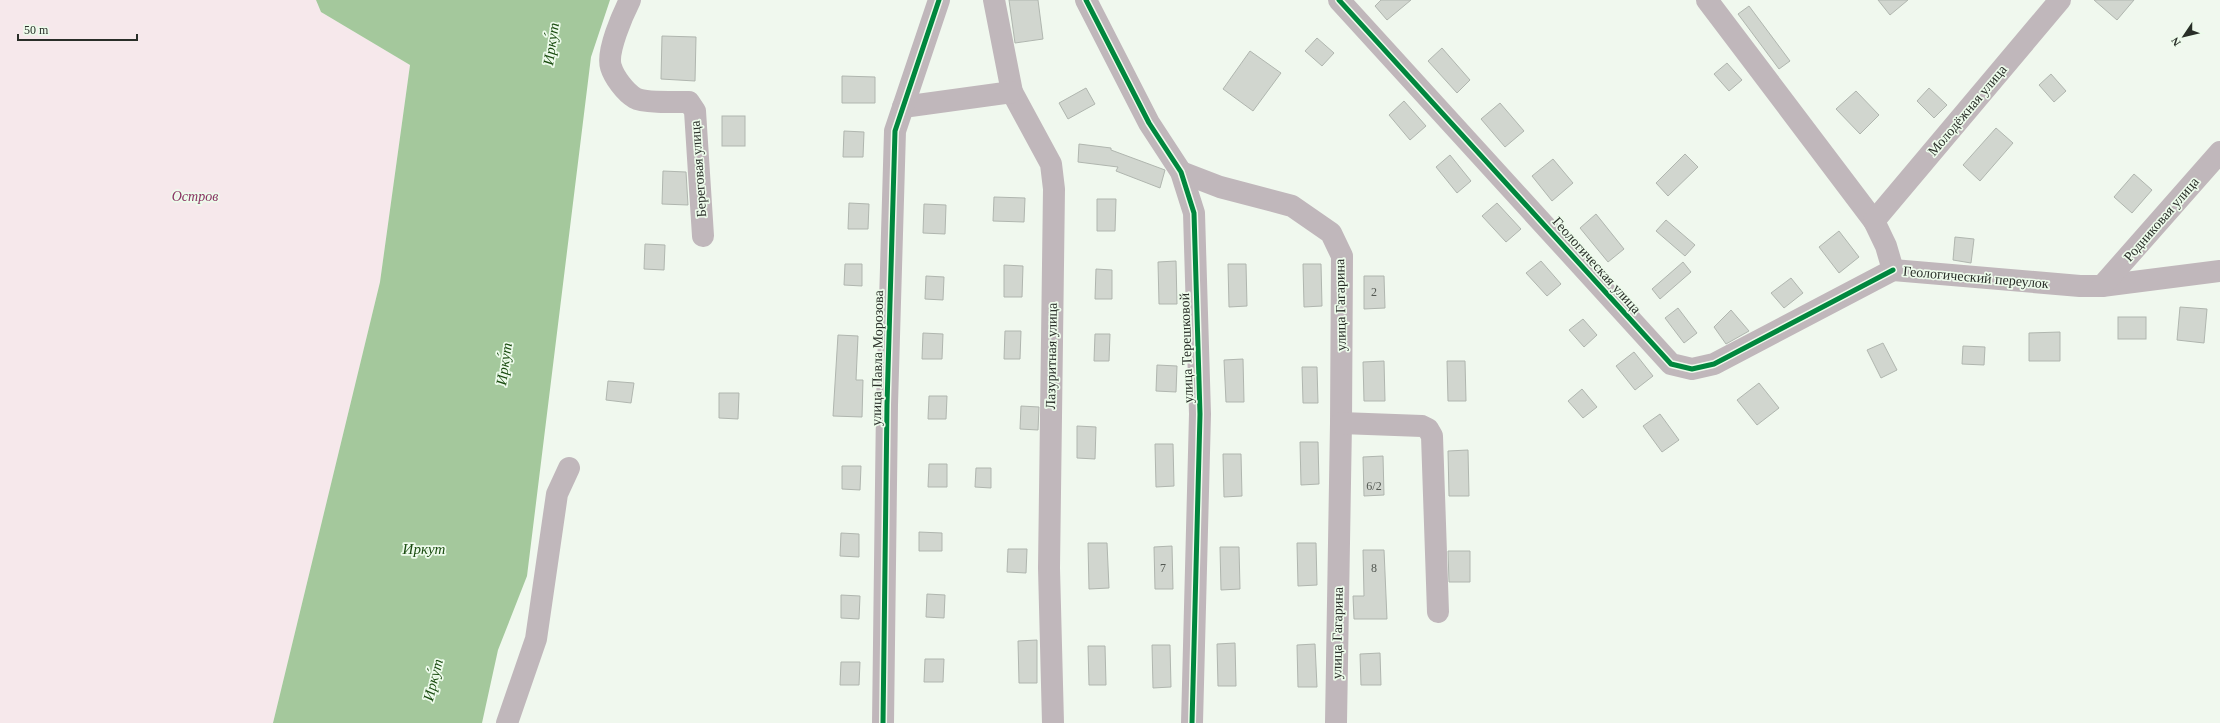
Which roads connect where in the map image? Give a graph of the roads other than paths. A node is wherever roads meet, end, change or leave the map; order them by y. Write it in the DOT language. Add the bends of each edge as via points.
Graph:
graph roads {
  1 [pos="630,0"];
  2 [pos="939,0"];
  3 [pos="994,0"];
  4 [pos="1086,0"];
  5 [pos="1339,0"];
  6 [pos="1707,0"];
  7 [pos="2060,0"];
  8 [pos="1012,92"];
  9 [pos="903,107"];
  10 [pos="2220,152"];
  11 [pos="1181,172"];
  12 [pos="1874,221"];
  13 [pos="703,236"];
  14 [pos="1893,270"];
  15 [pos="2220,271"];
  16 [pos="2102,286"];
  17 [pos="1341,423"];
  18 [pos="569,468"];
  19 [pos="1438,612"];
  20 [pos="507,723"];
  21 [pos="883,723"];
  22 [pos="1053,723"];
  23 [pos="1192,723"];
  24 [pos="1336,723"];
  1 -- 13 [label="street, Береговая улица" via="613,40 610,66 619,82 636,98 689,102 695,111"];
  2 -- 9 [label="street, улица Павла Морозова"];
  3 -- 8 [label="street, Лазуритная улица"];
  4 -- 11 [label="street, улица Терешковой" via="1149,123"];
  5 -- 14 [label="street, Геологическая улица" via="1671,364 1692,369 1714,364"];
  6 -- 12 [label="street, Геологический переулок"];
  7 -- 12 [label="street, Молодёжная улица"];
  8 -- 9 [label="street"];
  8 -- 22 [label="street, Лазуритная улица" via="1051,164 1054,189 1048,568"];
  9 -- 21 [label="street, улица Павла Морозова" via="895,131 887,405"];
  10 -- 16 [label="street, Родниковая улица"];
  11 -- 17 [label="street, улица Гагарина" via="1220,187 1292,206 1331,233 1342,256"];
  11 -- 23 [label="street, улица Терешковой" via="1194,213 1200,414"];
  12 -- 14 [label="street, Геологический переулок" via="1886,246"];
  14 -- 16 [label="street, Геологический переулок"];
  15 -- 16 [label="street, Геологический переулок"];
  17 -- 19 [label="street" via="1422,426 1428,429 1432,436"];
  17 -- 24 [label="street, улица Гагарина"];
  18 -- 20 [label="street" via="557,494 536,638"];
}
